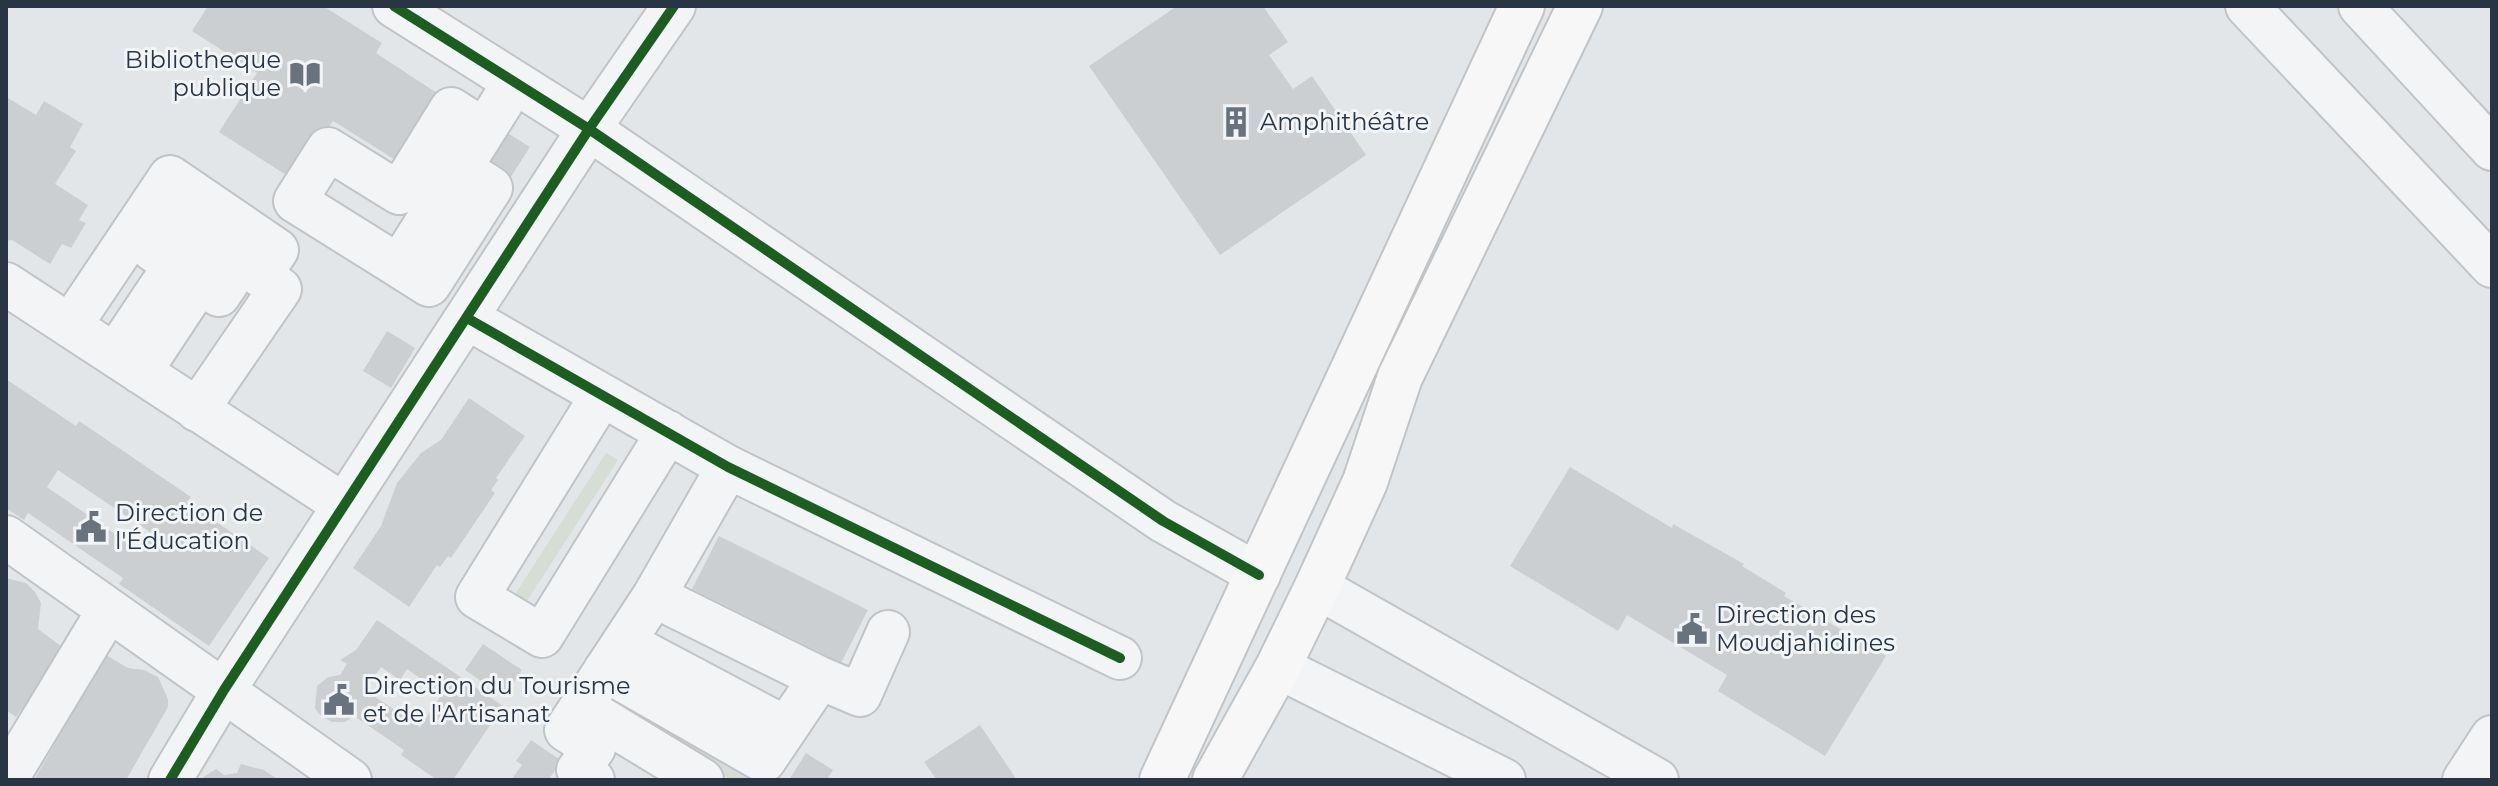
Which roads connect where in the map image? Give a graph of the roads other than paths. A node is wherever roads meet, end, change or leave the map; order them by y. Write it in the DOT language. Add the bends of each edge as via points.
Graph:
graph roads {
  1 [pos="394,6"];
  2 [pos="674,6"];
  3 [pos="1522,6"];
  4 [pos="1580,6"];
  5 [pos="2247,6"];
  6 [pos="2360,6"];
  7 [pos="514,83"];
  8 [pos="589,129"];
  9 [pos="484,130"];
  10 [pos="2492,149"];
  11 [pos="2492,266"];
  12 [pos="6,284"];
  13 [pos="467,318"];
  14 [pos="70,326"];
  15 [pos="602,395"];
  16 [pos="197,410"];
  17 [pos="668,432"];
  18 [pos="728,467"];
  19 [pos="344,505"];
  20 [pos="6,537"];
  21 [pos="1259,575"];
  22 [pos="1317,587"];
  23 [pos="108,611"];
  24 [pos="630,632"];
  25 [pos="888,632"];
  26 [pos="1120,658"];
  27 [pos="1278,667"];
  28 [pos="224,690"];
  29 [pos="803,703"];
  30 [pos="582,707"];
  31 [pos="6,780"];
  32 [pos="170,780"];
  33 [pos="350,780"];
  34 [pos="593,780"];
  35 [pos="702,780"];
  36 [pos="1162,780"];
  37 [pos="1215,780"];
  38 [pos="1504,780"];
  39 [pos="1657,780"];
  1 -- 7 [label="street"];
  2 -- 8 [label="street"];
  3 -- 21 [label="main road"];
  4 -- 22 [label="main road" via="1400,377 1365,482"];
  5 -- 11 [label="street"];
  6 -- 10 [label="street"];
  7 -- 8 [label="street"];
  7 -- 9 [label="street"];
  8 -- 13 [label="street"];
  8 -- 21 [label="street" via="1163,521"];
  9 -- 9 [label="street" via="451,109 399,193 328,149 295,201 399,266"];
  12 -- 14 [label="street"];
  13 -- 15 [label="street"];
  13 -- 19 [label="street"];
  14 -- 16 [label="street"];
  14 -- 16 [label="street" via="170,177 277,250 260,275 280,289"];
  15 -- 17 [label="street"];
  15 -- 17 [label="street" via="477,597 542,636"];
  16 -- 19 [label="street"];
  17 -- 18 [label="street"];
  18 -- 24 [label="street"];
  18 -- 26 [label="street"];
  19 -- 28 [label="street"];
  20 -- 23 [label="street"];
  21 -- 36 [label="main road"];
  22 -- 27 [label="main road"];
  22 -- 39 [label="street"];
  23 -- 28 [label="street"];
  23 -- 31 [label="street"];
  24 -- 29 [label="street"];
  24 -- 29 [label="street" via="764,761"];
  24 -- 30 [label="street"];
  25 -- 29 [label="street" via="860,695"];
  27 -- 37 [label="main road"];
  27 -- 38 [label="street"];
  28 -- 32 [label="street"];
  28 -- 33 [label="street"];
  30 -- 34 [label="street" via="566,730 594,748 578,770"];
  30 -- 35 [label="street"];
}
